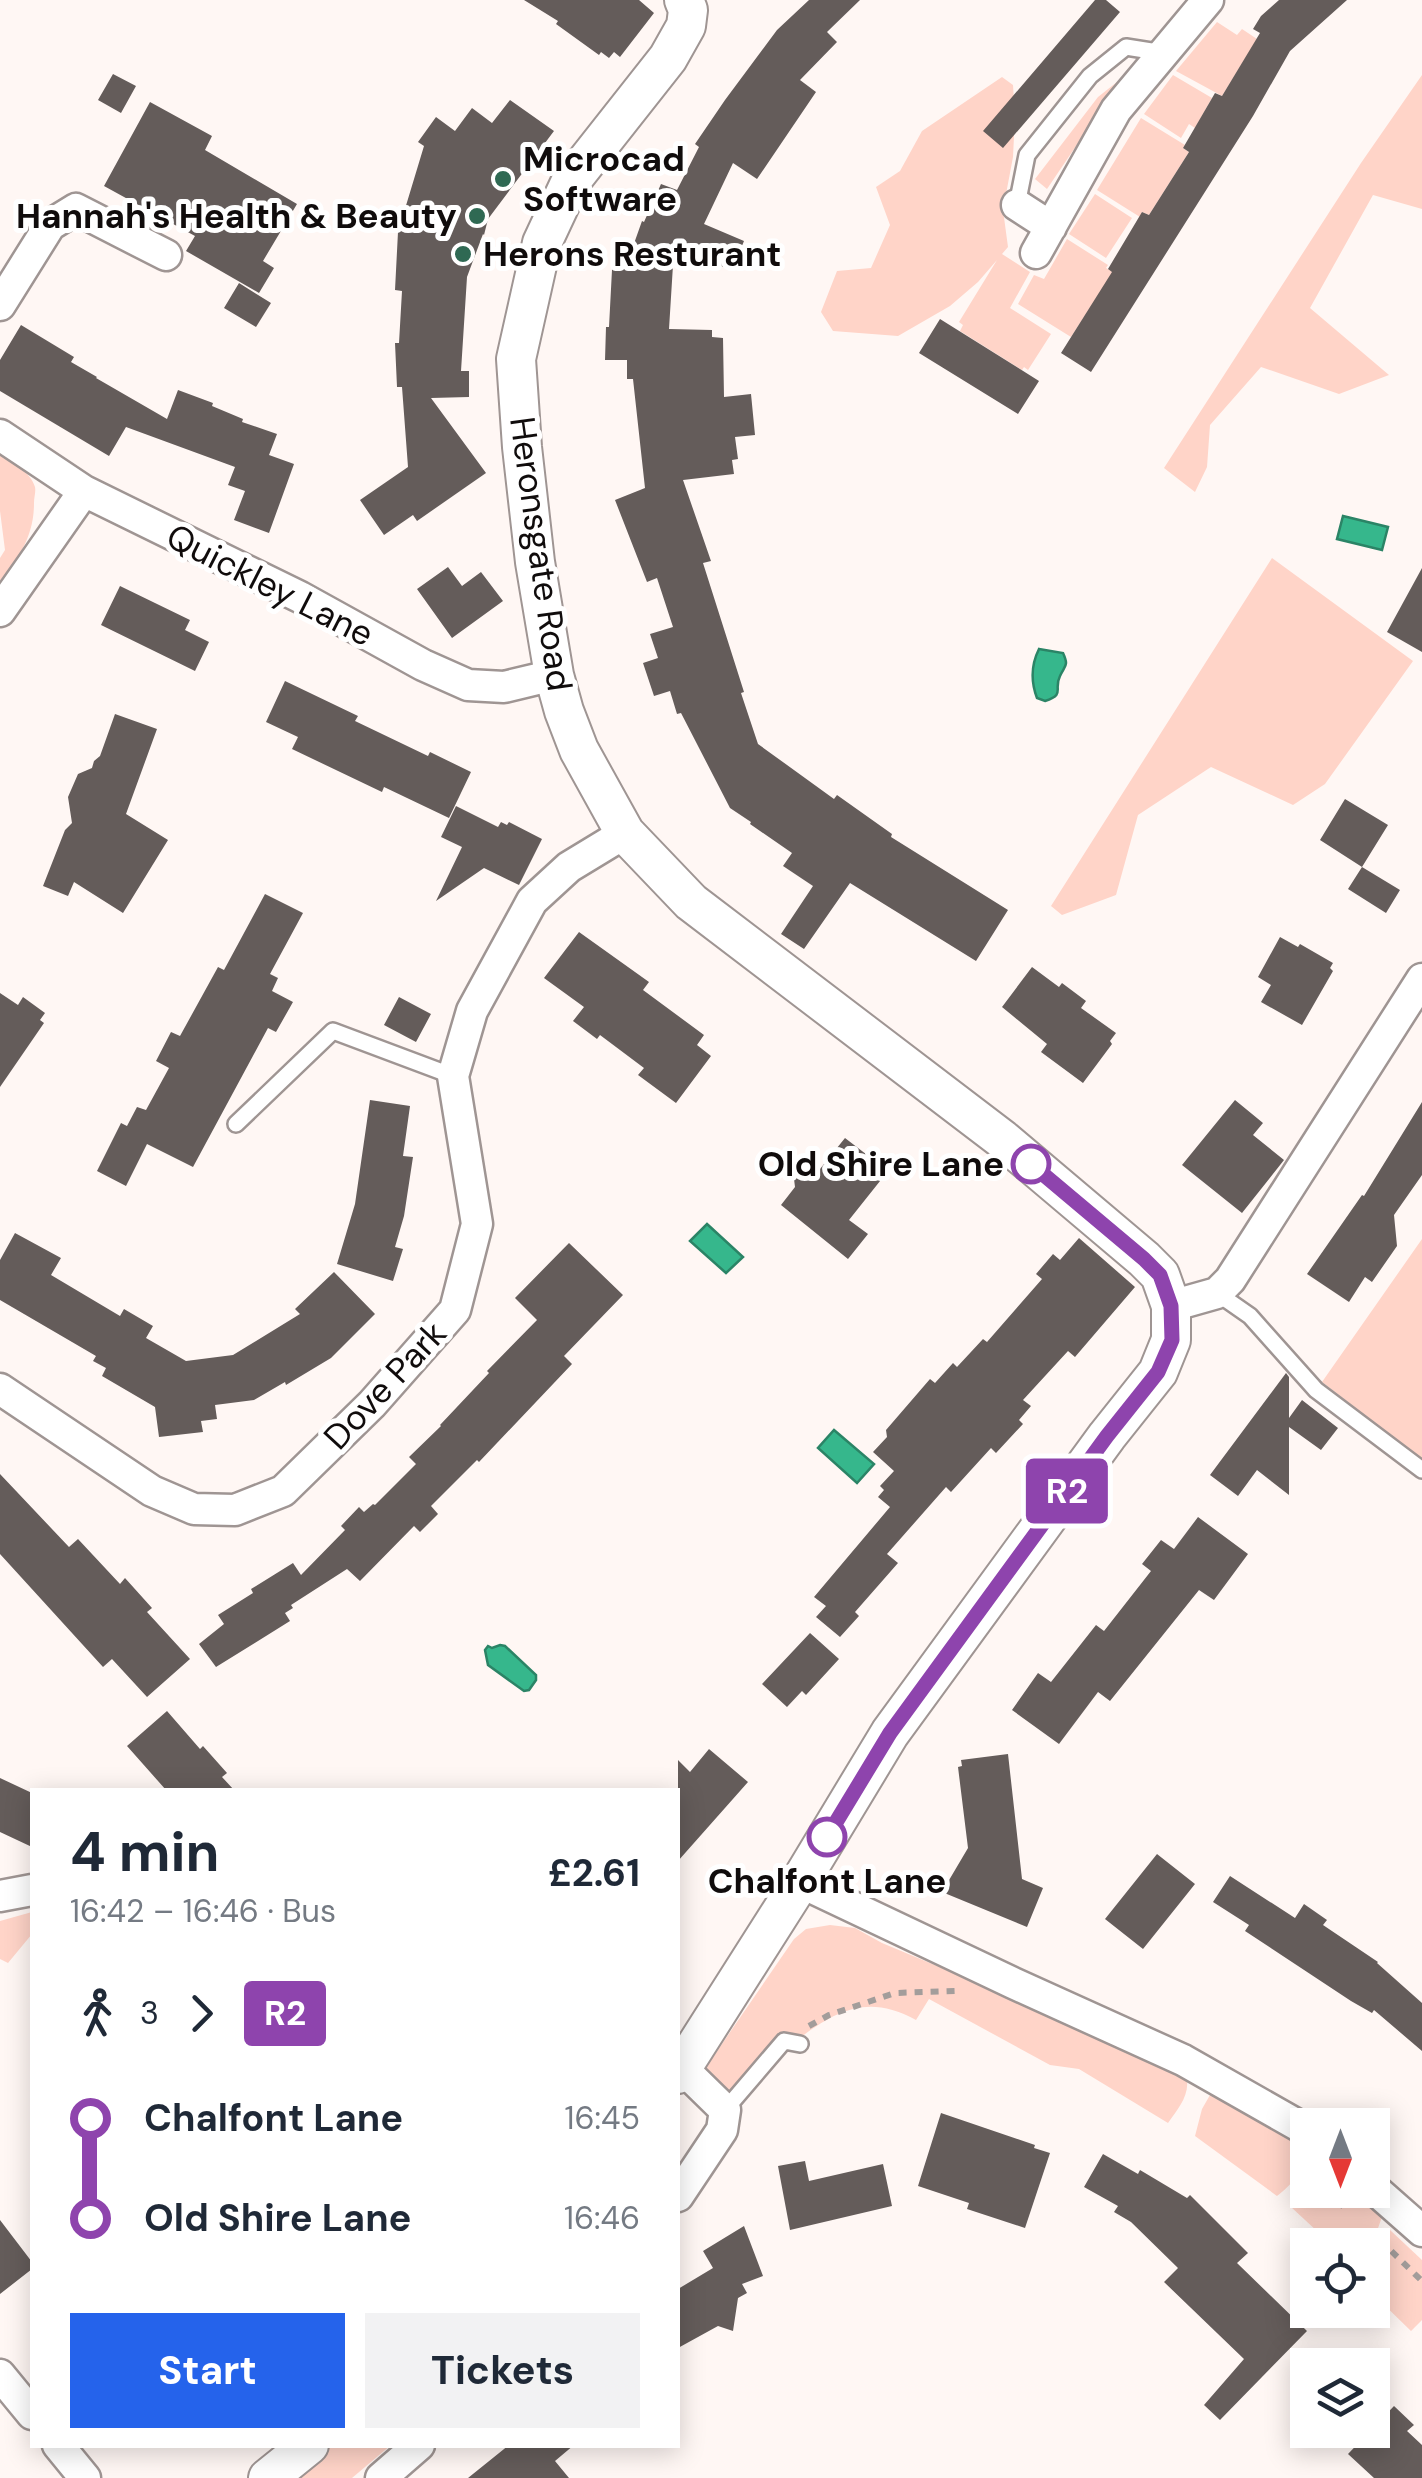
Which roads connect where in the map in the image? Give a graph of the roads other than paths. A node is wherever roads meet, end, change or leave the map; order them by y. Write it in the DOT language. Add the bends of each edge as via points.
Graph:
graph roads {
  1 [pos="684,0"];
  2 [pos="1208,0"];
  3 [pos="1164,53"];
  4 [pos="1016,206"];
  5 [pos="1051,226"];
  6 [pos="166,254"];
  7 [pos="1036,254"];
  8 [pos="0,305"];
  9 [pos="0,436"];
  10 [pos="84,491"];
  11 [pos="0,611"];
  12 [pos="554,674"];
  13 [pos="624,833"];
  14 [pos="1422,979"];
  15 [pos="453,1076"];
  16 [pos="236,1124"];
  17 [pos="1217,1293"];
  18 [pos="1171,1306"];
  19 [pos="0,1388"];
  20 [pos="1422,1470"];
  21 [pos="800,1882"];
  22 [pos="30,1890"];
  23 [pos="0,1896"];
  24 [pos="792,2042"];
  25 [pos="680,2071"];
  26 [pos="725,2110"];
  27 [pos="1290,2121"];
  28 [pos="680,2193"];
  29 [pos="1390,2203"];
  30 [pos="1422,2231"];
  31 [pos="0,2375"];
  32 [pos="30,2412"];
  33 [pos="60,2448"];
  34 [pos="305,2448"];
  35 [pos="416,2448"];
  36 [pos="85,2478"];
  37 [pos="268,2478"];
  38 [pos="382,2478"];
  1 -- 12 [label="street, Heronsgate Road" via="686,26 668,58 571,181 542,243 516,359 534,562"];
  2 -- 3 [label="street"];
  3 -- 4 [label="lane" via="1126,47 1090,76 1026,155"];
  3 -- 5 [label="street" via="1116,110"];
  4 -- 5 [label="street"];
  5 -- 7 [label="street"];
  6 -- 8 [label="street" via="76,209 50,226"];
  9 -- 10 [label="street, Quickley Lane"];
  10 -- 11 [label="street"];
  10 -- 12 [label="street, Quickley Lane" via="468,685 504,687"];
  12 -- 13 [label="street, Heronsgate Road" via="579,750"];
  13 -- 15 [label="street, Dove Park" via="568,867 532,901 472,1012"];
  13 -- 18 [label="street, Heronsgate Road" via="691,902 1002,1139 1144,1259 1160,1275"];
  14 -- 17 [label="street"];
  15 -- 16 [label="lane" via="333,1031"];
  15 -- 19 [label="street, Dove Park" via="477,1224 455,1310 283,1491 235,1510 194,1509 152,1491"];
  17 -- 18 [label="street"];
  17 -- 20 [label="lane" via="1250,1316 1316,1390"];
  18 -- 21 [label="street" via="1172,1340 1158,1372 890,1733"];
  21 -- 25 [label="street"];
  21 -- 27 [label="street" via="1183,2060"];
  22 -- 23 [label="street"];
  24 -- 26 [label="lane"];
  25 -- 26 [label="street"];
  26 -- 28 [label="street" via="722,2130"];
  29 -- 30 [label="street"];
  31 -- 32 [label="street"];
  33 -- 36 [label="street"];
  34 -- 37 [label="street"];
  35 -- 38 [label="street"];
}
